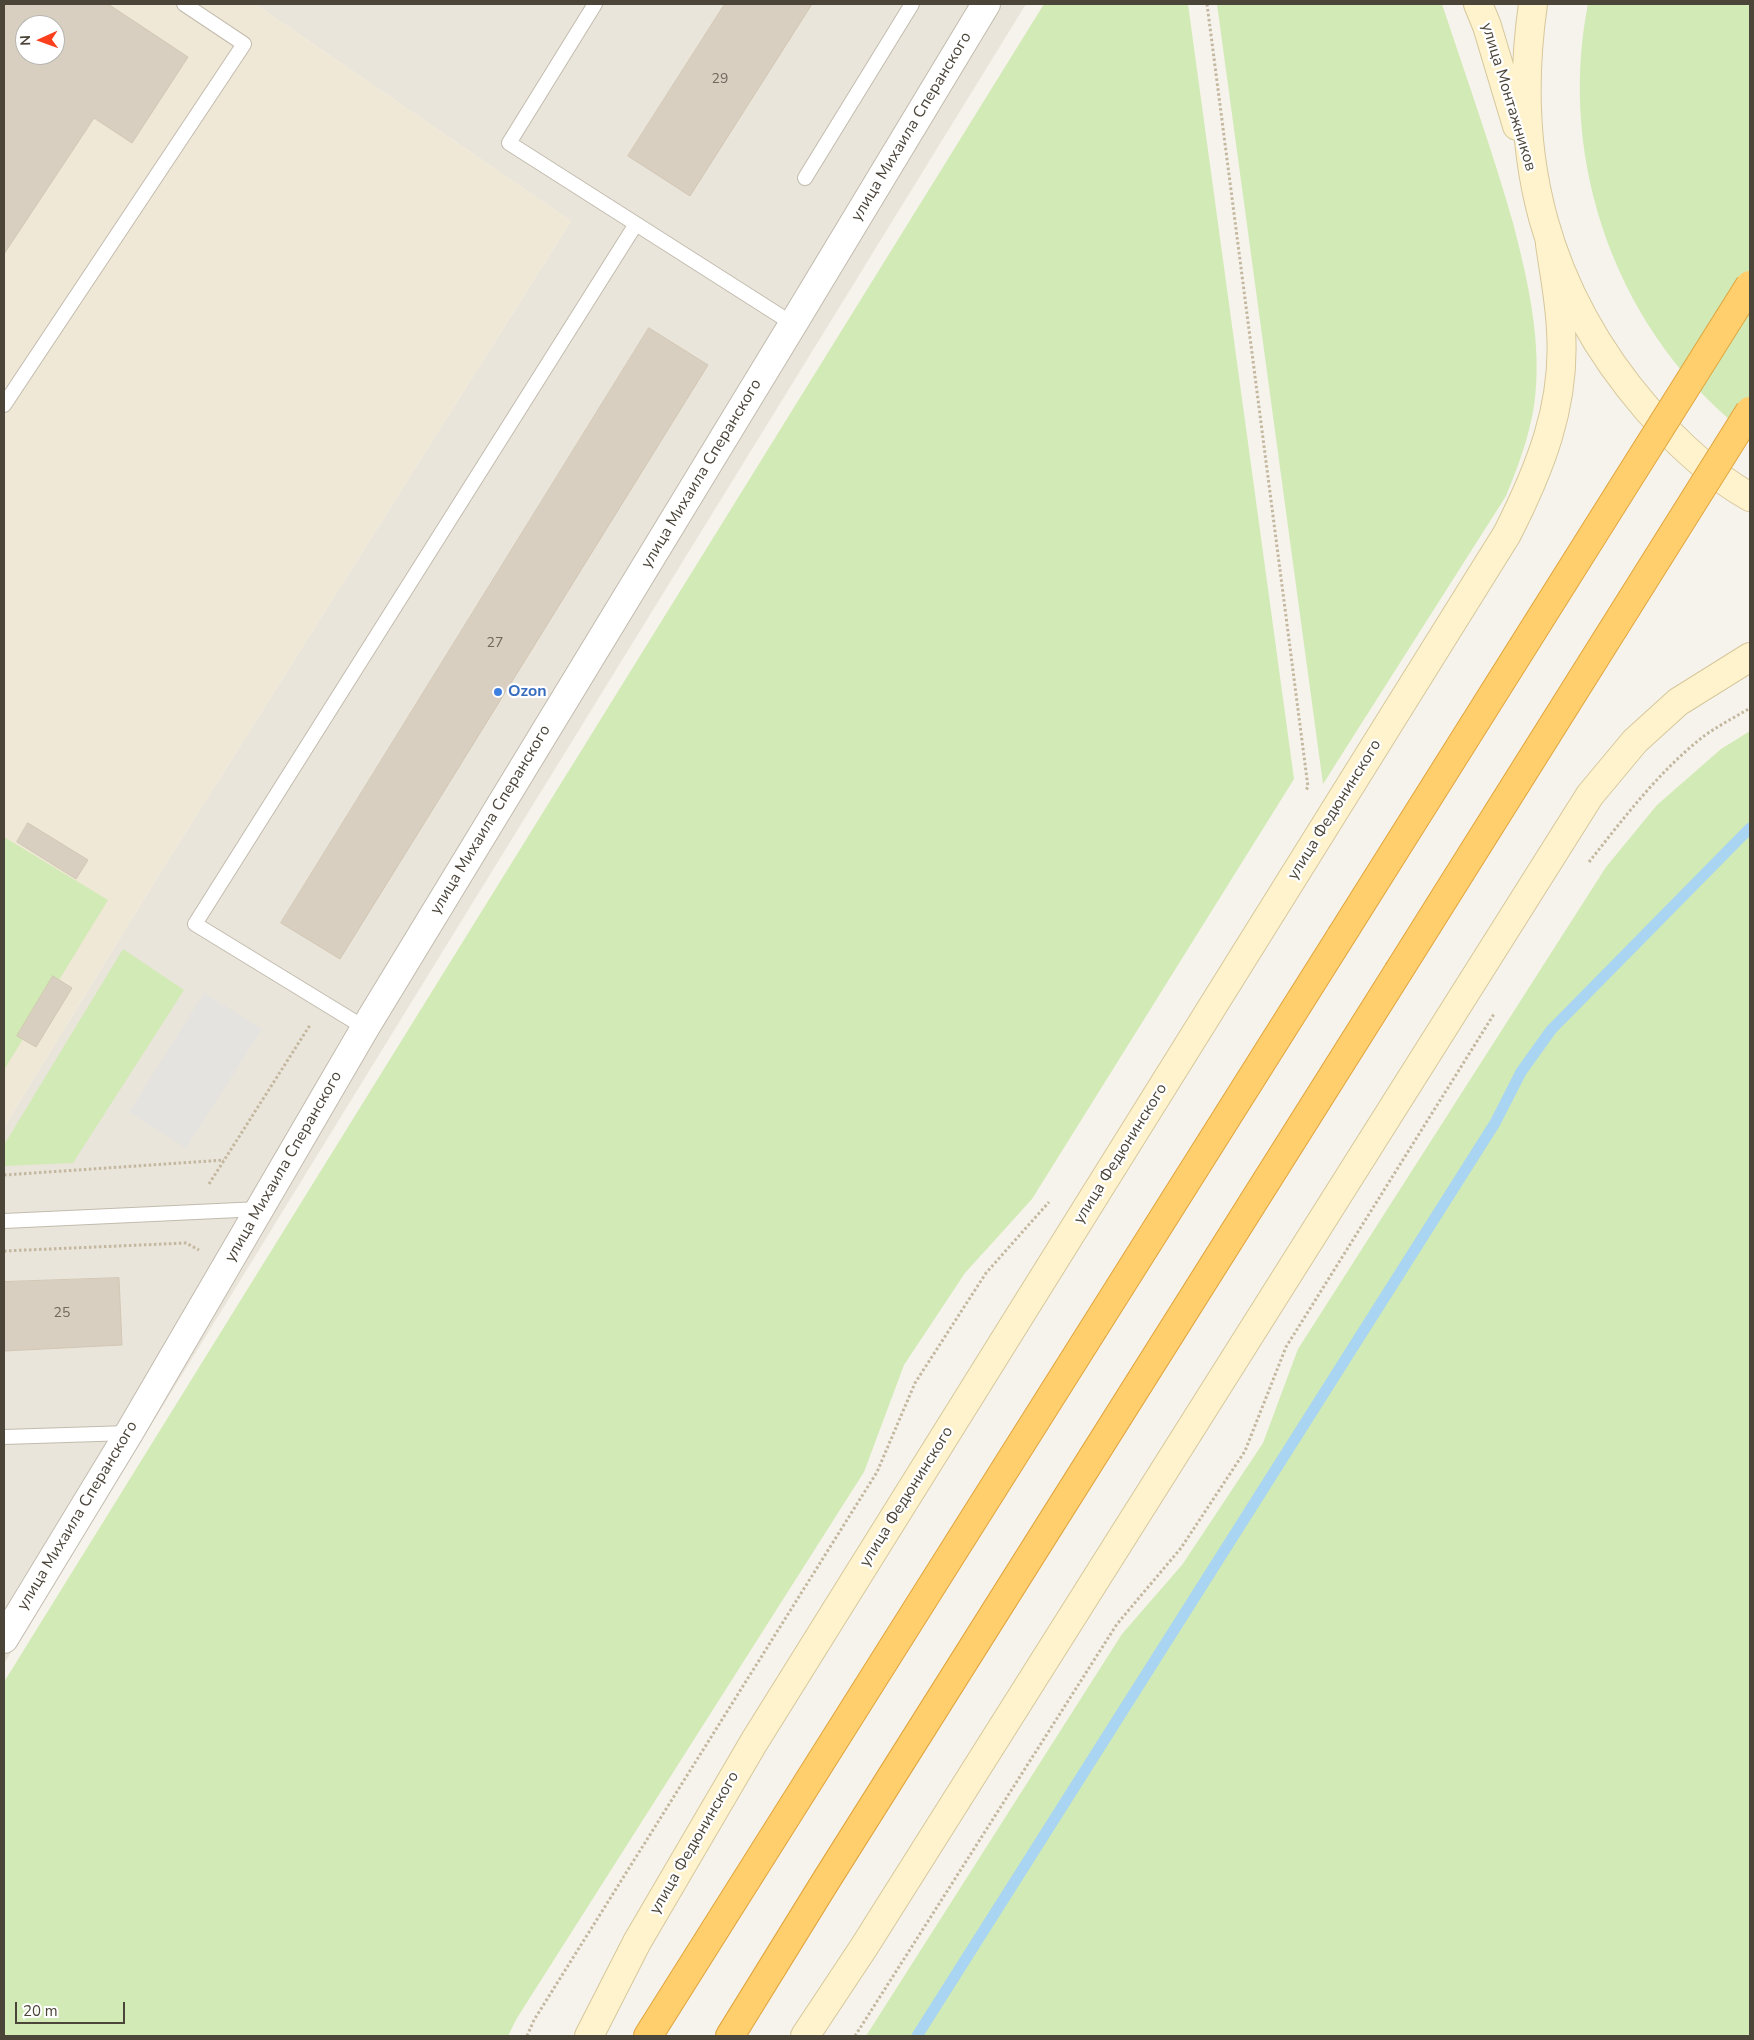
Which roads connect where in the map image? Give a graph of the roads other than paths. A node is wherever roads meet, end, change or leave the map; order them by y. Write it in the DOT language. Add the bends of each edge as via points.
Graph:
graph roads {
  1 [pos="184,4"];
  2 [pos="595,4"];
  3 [pos="912,4"];
  4 [pos="986,4"];
  5 [pos="1478,4"];
  6 [pos="1533,4"];
  7 [pos="805,178"];
  8 [pos="1536,191"];
  9 [pos="636,224"];
  10 [pos="1550,244"];
  11 [pos="1750,285"];
  12 [pos="793,324"];
  13 [pos="4,405"];
  14 [pos="1750,411"];
  15 [pos="1750,497"];
  16 [pos="1750,658"];
  17 [pos="365,1028"];
  18 [pos="260,1209"];
  19 [pos="4,1221"];
  20 [pos="129,1433"];
  21 [pos="4,1437"];
  22 [pos="4,1639"];
  23 [pos="589,2036"];
  24 [pos="648,2036"];
  25 [pos="730,2036"];
  26 [pos="805,2036"];
  1 -- 13 [label="lane" via="244,44"];
  2 -- 9 [label="lane" via="509,143"];
  3 -- 7 [label="lane"];
  4 -- 12 [label="street, улица Михаила Сперанского"];
  5 -- 8 [label="main road, улица Монтажников"];
  6 -- 8 [label="main road" via="1525,82 1527,136"];
  8 -- 10 [label="main road"];
  9 -- 12 [label="lane"];
  9 -- 17 [label="lane" via="195,924"];
  10 -- 15 [label="main road" via="1571,295 1597,342 1628,386 1702,463"];
  10 -- 23 [label="main road, улица Федюнинского" via="1562,331 1556,407 1530,490 1507,534 754,1742 637,1942"];
  11 -- 24 [label="highway, bridge"];
  12 -- 17 [label="street, улица Михаила Сперанского"];
  14 -- 25 [label="highway, bridge"];
  16 -- 26 [label="main road" via="1678,702 1635,741 1590,795"];
  17 -- 18 [label="street, улица Михаила Сперанского"];
  18 -- 19 [label="lane"];
  18 -- 20 [label="street, улица Михаила Сперанского"];
  20 -- 21 [label="lane"];
  20 -- 22 [label="street, улица Михаила Сперанского"];
}
